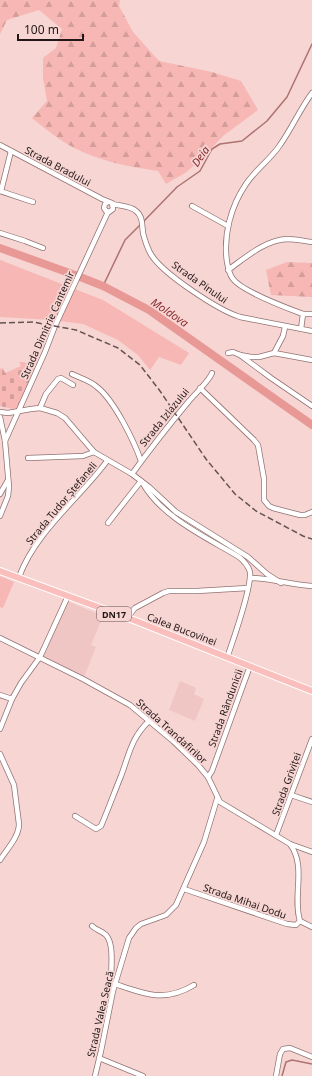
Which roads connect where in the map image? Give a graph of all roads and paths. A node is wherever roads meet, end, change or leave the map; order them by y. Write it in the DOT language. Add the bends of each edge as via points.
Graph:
graph roads {
  1 [pos="312,93"];
  2 [pos="0,145"];
  3 [pos="11,151"];
  4 [pos="0,191"];
  5 [pos="33,202"];
  6 [pos="110,203"];
  7 [pos="192,206"];
  8 [pos="107,213"];
  9 [pos="228,226"];
  10 [pos="0,233"];
  11 [pos="312,242"];
  12 [pos="43,248"];
  13 [pos="228,270"];
  14 [pos="303,314"];
  15 [pos="312,314"];
  16 [pos="285,326"];
  17 [pos="301,329"];
  18 [pos="312,331"];
  19 [pos="228,353"];
  20 [pos="274,353"];
  21 [pos="240,355"];
  22 [pos="312,360"];
  23 [pos="212,373"];
  24 [pos="72,374"];
  25 [pos="73,385"];
  26 [pos="200,388"];
  27 [pos="312,406"];
  28 [pos="40,408"];
  29 [pos="0,412"];
  30 [pos="18,412"];
  31 [pos="0,417"];
  32 [pos="3,441"];
  33 [pos="94,452"];
  34 [pos="28,458"];
  35 [pos="107,461"];
  36 [pos="141,461"];
  37 [pos="132,474"];
  38 [pos="8,480"];
  39 [pos="141,481"];
  40 [pos="0,494"];
  41 [pos="312,512"];
  42 [pos="0,516"];
  43 [pos="108,523"];
  44 [pos="0,571"];
  45 [pos="19,577"];
  46 [pos="250,578"];
  47 [pos="282,583"];
  48 [pos="312,586"];
  49 [pos="248,588"];
  50 [pos="68,596"];
  51 [pos="127,618"];
  52 [pos="0,638"];
  53 [pos="40,657"];
  54 [pos="227,658"];
  55 [pos="250,666"];
  56 [pos="312,690"];
  57 [pos="0,695"];
  58 [pos="12,699"];
  59 [pos="149,722"];
  60 [pos="0,729"];
  61 [pos="312,739"];
  62 [pos="0,754"];
  63 [pos="208,777"];
  64 [pos="291,795"];
  65 [pos="217,799"];
  66 [pos="312,802"];
  67 [pos="75,816"];
  68 [pos="276,835"];
  69 [pos="290,844"];
  70 [pos="312,852"];
  71 [pos="0,860"];
  72 [pos="184,889"];
  73 [pos="300,921"];
  74 [pos="92,926"];
  75 [pos="312,927"];
  76 [pos="115,984"];
  77 [pos="194,985"];
  78 [pos="113,991"];
  79 [pos="312,1057"];
  80 [pos="99,1058"];
  81 [pos="95,1076"];
  82 [pos="143,1076"];
  83 [pos="276,1076"];
  1 -- 9 [label="street" via="279,147 246,184"];
  2 -- 3 [label="street, Strada Bradului"];
  3 -- 4 [label="street"];
  3 -- 6 [label="street, Strada Bradului"];
  4 -- 5 [label="street"];
  6 -- 8 [label="street" via="104,207"];
  6 -- 8 [label="street" via="113,210"];
  6 -- 16 [label="street, Strada Pinului" via="136,210 140,215 147,245 153,256 193,291 230,314"];
  7 -- 9 [label="street"];
  8 -- 30 [label="street, Strada Dimitrie Cantemir"];
  9 -- 13 [label="street" via="225,249"];
  10 -- 12 [label="street"];
  11 -- 13 [label="street" via="289,239 273,242"];
  13 -- 14 [label="street" via="241,286"];
  14 -- 15 [label="street"];
  14 -- 17 [label="street"];
  16 -- 17 [label="street, Strada Pinului"];
  16 -- 20 [label="street"];
  17 -- 18 [label="street, Strada Pinului"];
  19 -- 21 [label="street"];
  20 -- 21 [label="street" via="259,357"];
  20 -- 22 [label="street"];
  21 -- 27 [label="street"];
  23 -- 26 [label="street, Strada Izlazului"];
  24 -- 36 [label="street" via="101,390 111,403"];
  25 -- 28 [label="street" via="61,378 58,379 46,394"];
  26 -- 36 [label="street, Strada Izlazului"];
  26 -- 41 [label="street" via="258,445 266,503 273,508 300,515"];
  28 -- 30 [label="street"];
  28 -- 33 [label="street" via="53,411 65,418"];
  29 -- 30 [label="street"];
  30 -- 32 [label="street, Strada Dimitrie Cantemir"];
  31 -- 32 [label="street, Strada Dimitrie Cantemir"];
  32 -- 38 [label="street, Strada Dimitrie Cantemir"];
  33 -- 34 [label="street" via="83,456"];
  33 -- 35 [label="street"];
  35 -- 37 [label="street"];
  35 -- 45 [label="street, Strada Tudor Ștefaneli" via="44,535 27,559"];
  36 -- 37 [label="street, Strada Izlazului"];
  37 -- 39 [label="street"];
  38 -- 40 [label="street"];
  38 -- 42 [label="street, Strada Dimitrie Cantemir" via="8,496"];
  39 -- 43 [label="street"];
  39 -- 46 [label="street" via="156,502 173,517 243,560 248,567"];
  39 -- 47 [label="street" via="176,512 248,557"];
  44 -- 45 [label="highway, Calea Bucovinei / DN17"];
  45 -- 50 [label="highway, Calea Bucovinei / DN17"];
  46 -- 47 [label="street"];
  46 -- 49 [label="street"];
  47 -- 48 [label="street"];
  49 -- 51 [label="street" via="163,593 135,608"];
  49 -- 54 [label="street"];
  50 -- 51 [label="highway, Calea Bucovinei / DN17"];
  50 -- 53 [label="street"];
  51 -- 54 [label="highway, Calea Bucovinei / DN17"];
  52 -- 53 [label="street, Strada Trandafirilor"];
  53 -- 58 [label="street"];
  53 -- 59 [label="street, Strada Trandafirilor" via="130,705"];
  54 -- 55 [label="highway, Calea Bucovinei / DN17"];
  55 -- 56 [label="highway, Calea Bucovinei / DN17"];
  55 -- 63 [label="street, Strada Rândunicii"];
  57 -- 58 [label="street"];
  58 -- 60 [label="street"];
  59 -- 63 [label="street, Strada Trandafirilor" via="193,760"];
  59 -- 67 [label="street" via="140,730 133,742 101,826 96,829"];
  61 -- 64 [label="street, Strada Griviței"];
  62 -- 71 [label="street" via="14,786 19,824 15,839"];
  63 -- 65 [label="street, Strada Trandafirilor"];
  64 -- 66 [label="street"];
  64 -- 68 [label="street, Strada Griviței"];
  65 -- 68 [label="street"];
  65 -- 72 [label="street, Strada Valea Seacă" via="204,842"];
  68 -- 69 [label="street"];
  69 -- 70 [label="street"];
  69 -- 73 [label="street" via="298,860"];
  72 -- 73 [label="street, Strada Mihai Dodu" via="287,924 296,925"];
  72 -- 76 [label="street, Strada Valea Seacă" via="176,905 166,915 136,928 129,938"];
  73 -- 75 [label="street"];
  74 -- 78 [label="street" via="109,940"];
  76 -- 77 [label="street" via="153,996 166,996"];
  76 -- 78 [label="street, Strada Valea Seacă"];
  78 -- 80 [label="street, Strada Valea Seacă"];
  79 -- 83 [label="street" via="290,1048 283,1049"];
  80 -- 81 [label="street, Strada Valea Seacă"];
  80 -- 82 [label="street"];
}
